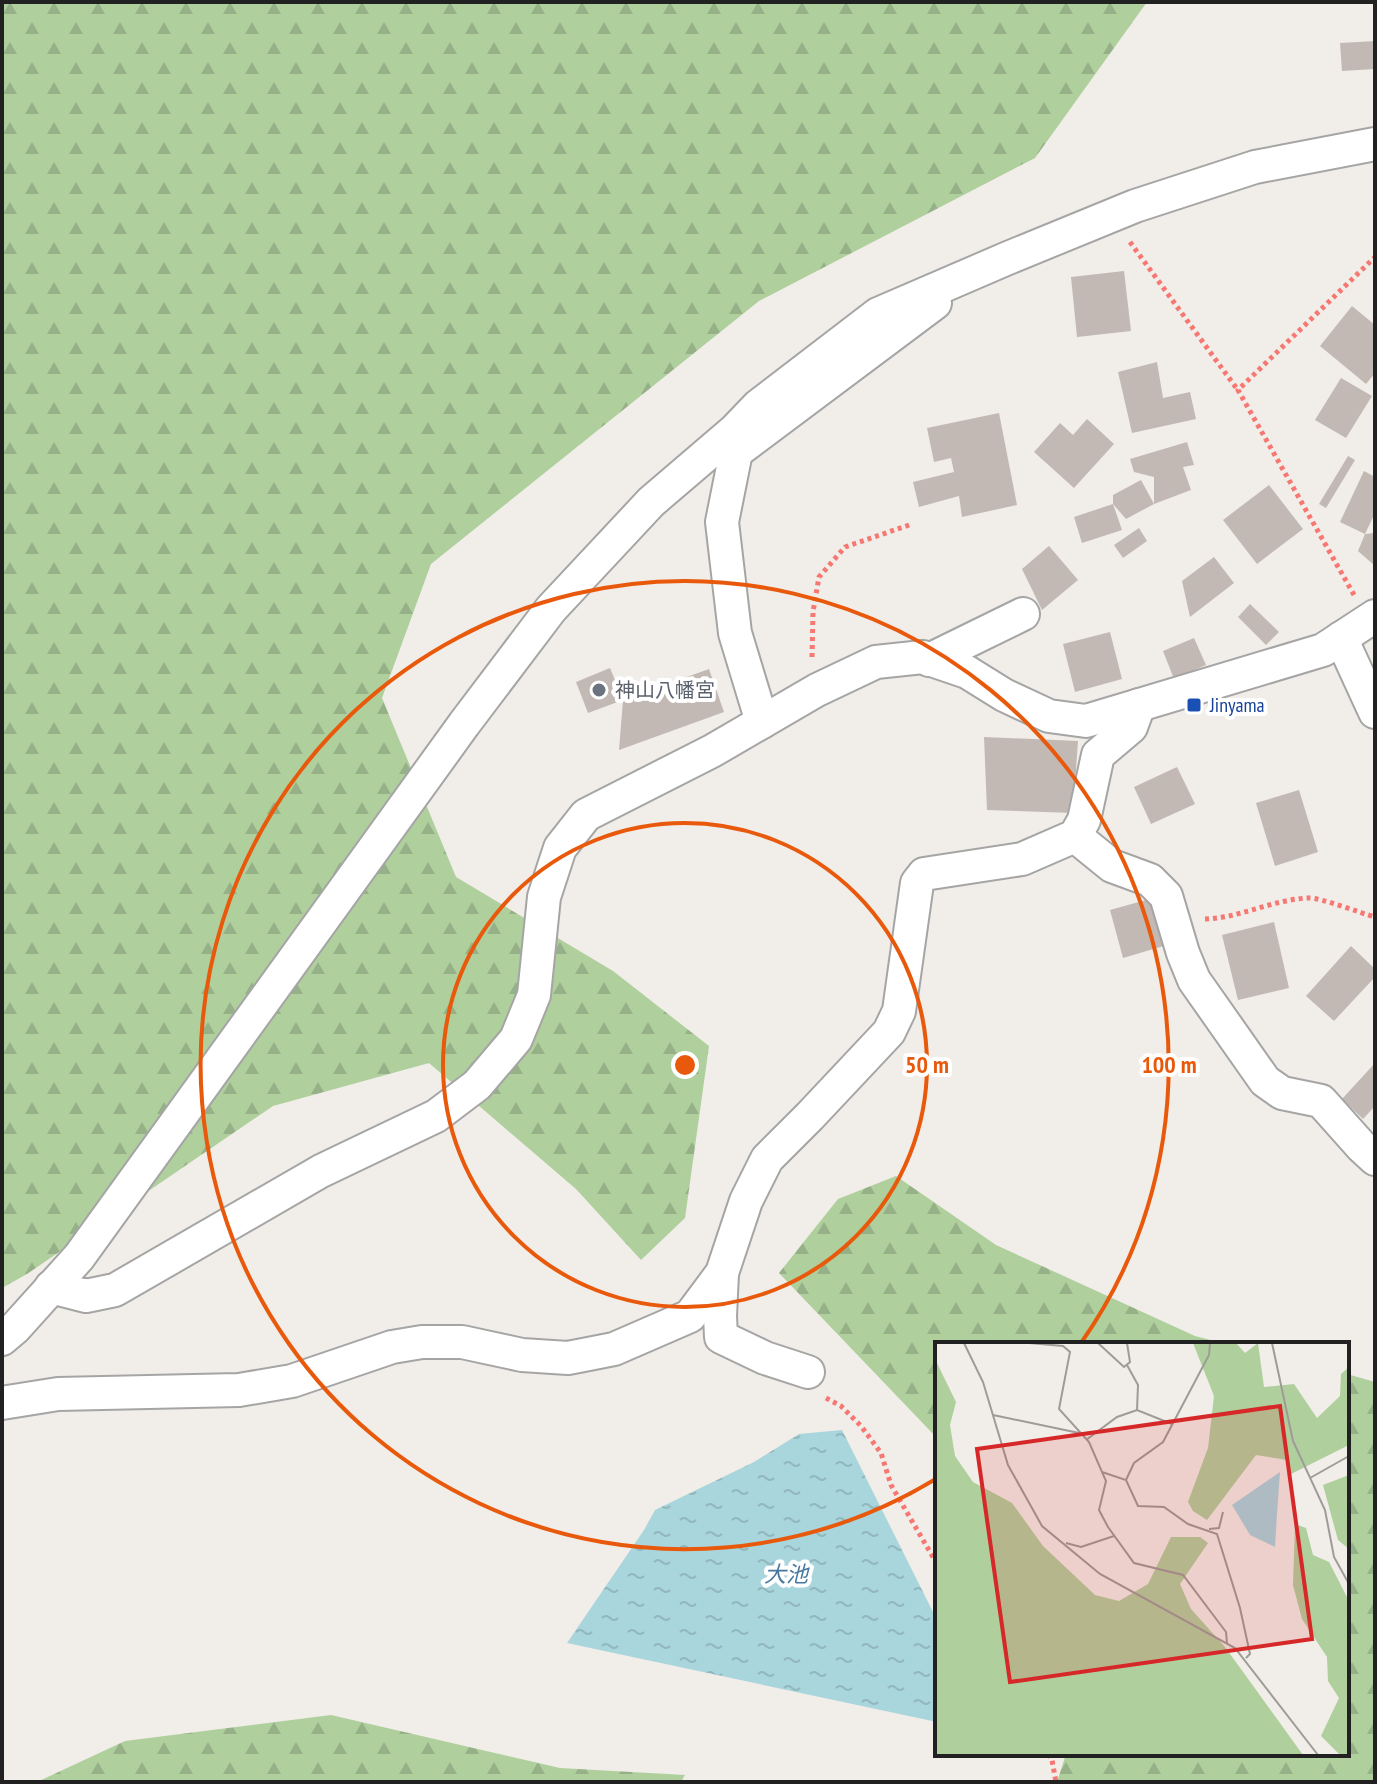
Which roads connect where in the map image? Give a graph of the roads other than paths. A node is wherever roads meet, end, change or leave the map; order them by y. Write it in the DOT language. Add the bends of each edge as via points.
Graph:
graph roads {
  1 [pos="1375,144"];
  2 [pos="976,272"];
  3 [pos="1023,614"];
  4 [pos="1372,618"];
  5 [pos="1341,638"];
  6 [pos="929,660"];
  7 [pos="1139,705"];
  8 [pos="1375,712"];
  9 [pos="762,722"];
  10 [pos="1075,836"];
  11 [pos="1371,1146"];
  12 [pos="722,1273"];
  13 [pos="51,1287"];
  14 [pos="2,1339"];
  15 [pos="808,1372"];
  16 [pos="2,1403"];
  1 -- 2 [label="street" via="1255,167 1111,215"];
  2 -- 9 [label="street" via="736,452 722,522 735,633"];
  2 -- 13 [label="street" via="878,314 758,406 651,502 551,609 79,1257"];
  3 -- 6 [label="street"];
  4 -- 5 [label="street"];
  5 -- 7 [label="street" via="1323,650"];
  5 -- 8 [label="street"];
  6 -- 7 [label="street" via="967,672 1049,716 1086,721"];
  6 -- 9 [label="street" via="876,662"];
  7 -- 10 [label="street" via="1131,727 1098,755 1084,820"];
  9 -- 13 [label="street" via="586,815 560,848 544,897 534,995 516,1039 477,1085 436,1116 321,1171 115,1290 86,1296"];
  10 -- 11 [label="street" via="1112,866 1150,880 1166,896 1194,980 1265,1081 1282,1093 1321,1101"];
  10 -- 12 [label="street" via="1022,859 924,874 917,883 899,1011 889,1032 767,1159 746,1201"];
  12 -- 15 [label="street" via="721,1337"];
  12 -- 16 [label="street" via="690,1316 614,1349 568,1358 462,1342 422,1342 292,1381 239,1390 58,1394"];
  13 -- 14 [label="street"];
}
